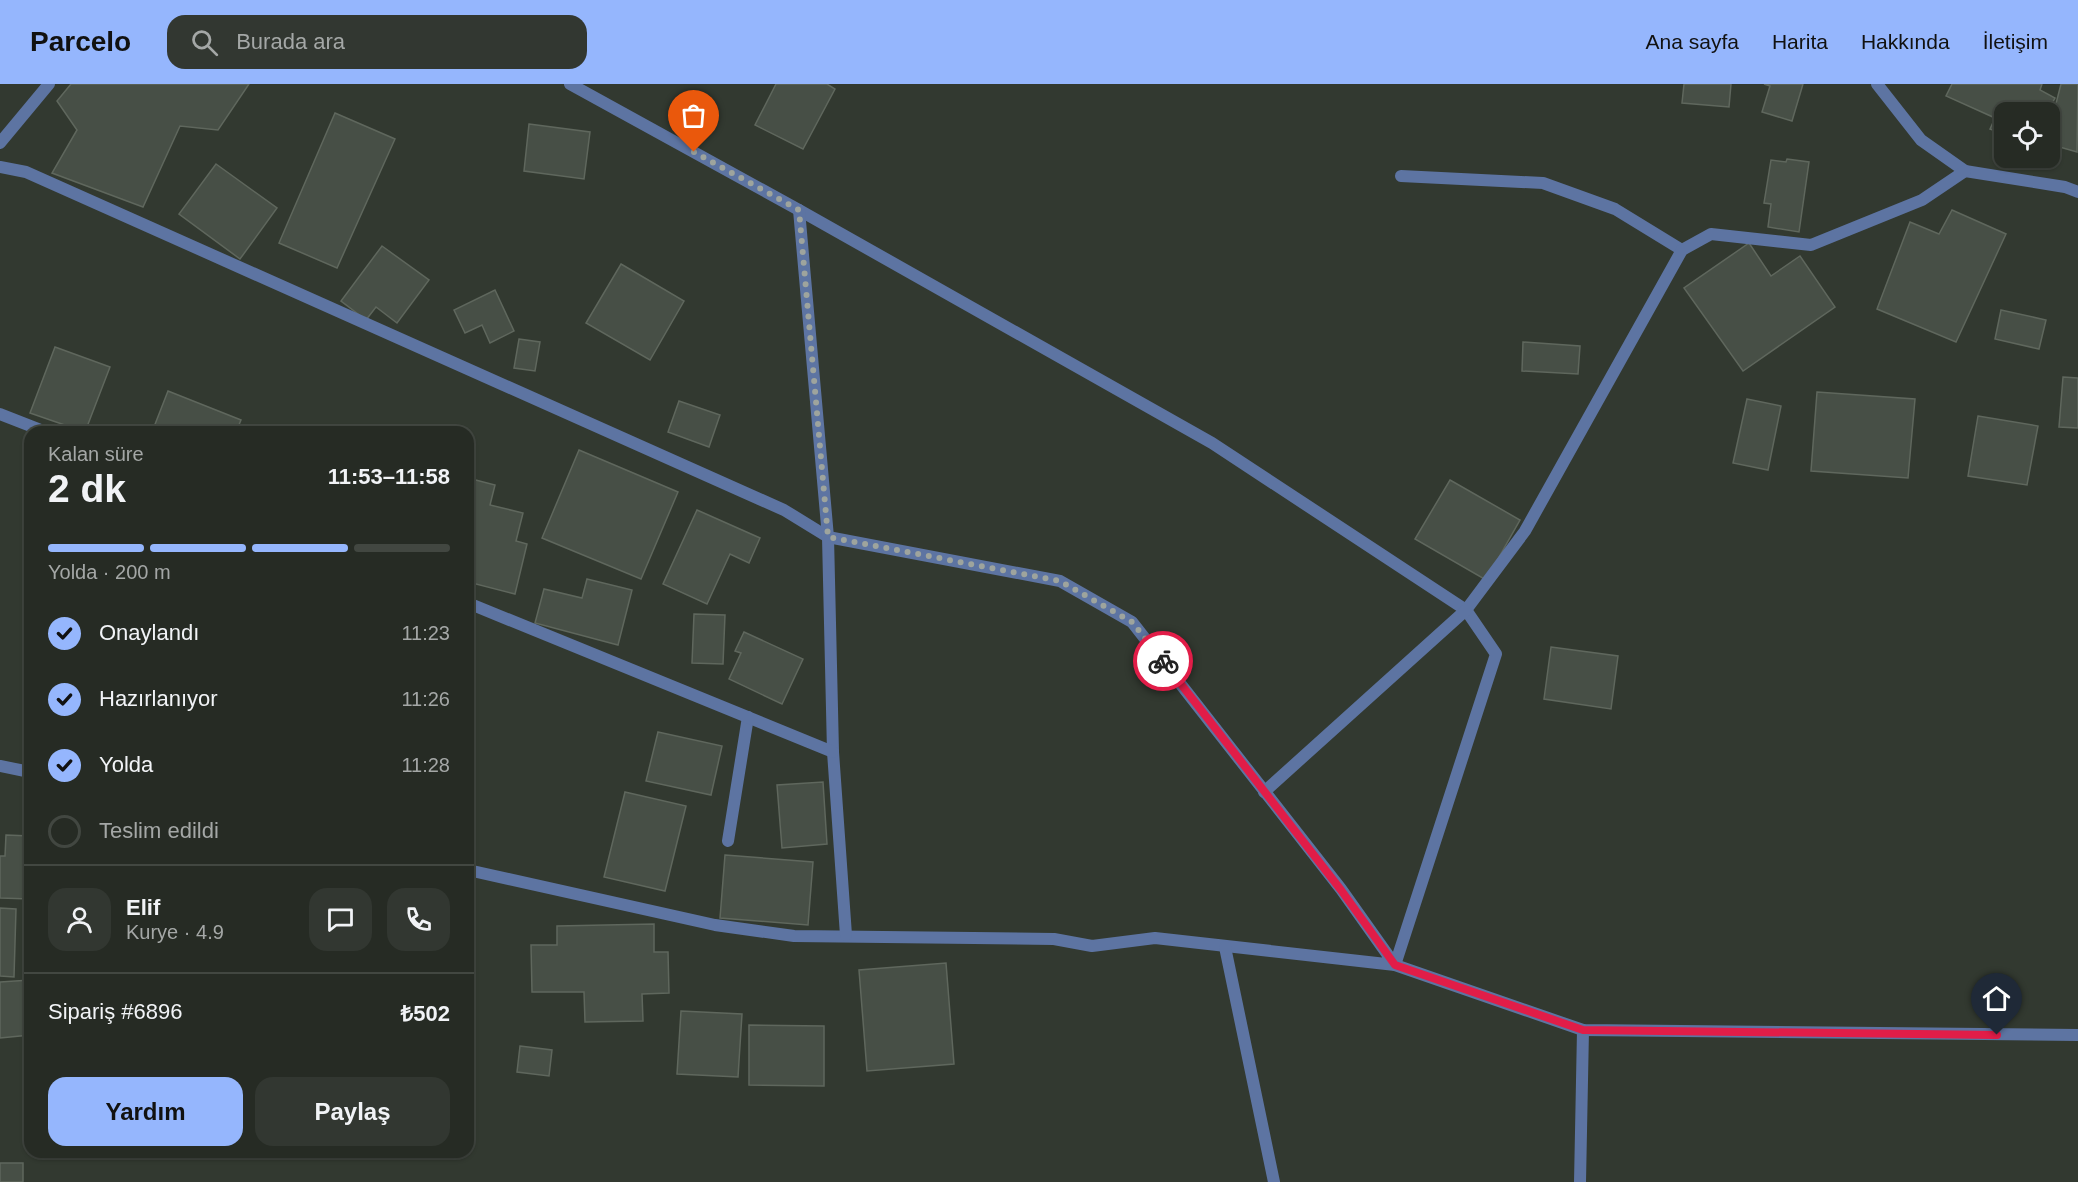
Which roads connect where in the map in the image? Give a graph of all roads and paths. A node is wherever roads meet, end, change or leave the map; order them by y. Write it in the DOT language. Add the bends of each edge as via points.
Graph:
graph roads {
  1 [pos="49,84"];
  2 [pos="570,84"];
  3 [pos="1877,84"];
  4 [pos="0,143"];
  5 [pos="0,167"];
  6 [pos="1965,171"];
  7 [pos="1401,176"];
  8 [pos="2078,192"];
  9 [pos="799,210"];
  10 [pos="1682,250"];
  11 [pos="0,414"];
  12 [pos="31,426"];
  13 [pos="828,537"];
  14 [pos="474,605"];
  15 [pos="1466,610"];
  16 [pos="748,717"];
  17 [pos="833,752"];
  18 [pos="0,766"];
  19 [pos="24,771"];
  20 [pos="1264,792"];
  21 [pos="728,841"];
  22 [pos="474,871"];
  23 [pos="846,935"];
  24 [pos="1225,947"];
  25 [pos="1395,965"];
  26 [pos="1583,1030"];
  27 [pos="2078,1035"];
  28 [pos="1274,1182"];
  29 [pos="1580,1182"];
  1 -- 4 [label="street"];
  2 -- 9 [label="street"];
  3 -- 6 [label="street" via="1920,140"];
  5 -- 13 [label="street" via="26,172 784,510"];
  6 -- 8 [label="street"];
  6 -- 10 [label="street" via="1922,200 1811,245 1711,234"];
  7 -- 10 [label="street" via="1543,183 1616,209"];
  9 -- 13 [label="street"];
  9 -- 15 [label="street" via="1212,443"];
  10 -- 15 [label="street" via="1525,531"];
  11 -- 12 [label="street"];
  13 -- 17 [label="street"];
  13 -- 20 [label="street" via="1060,581 1132,622"];
  14 -- 16 [label="street"];
  15 -- 20 [label="street"];
  15 -- 25 [label="street" via="1496,654"];
  16 -- 17 [label="street"];
  16 -- 21 [label="street"];
  17 -- 23 [label="street"];
  18 -- 19 [label="street"];
  20 -- 25 [label="street"];
  22 -- 23 [label="street" via="715,925 794,936"];
  23 -- 24 [label="street" via="1054,939 1092,945 1155,938"];
  24 -- 25 [label="street"];
  24 -- 28 [label="street"];
  25 -- 26 [label="street"];
  26 -- 27 [label="street"];
  26 -- 29 [label="street"];
}
